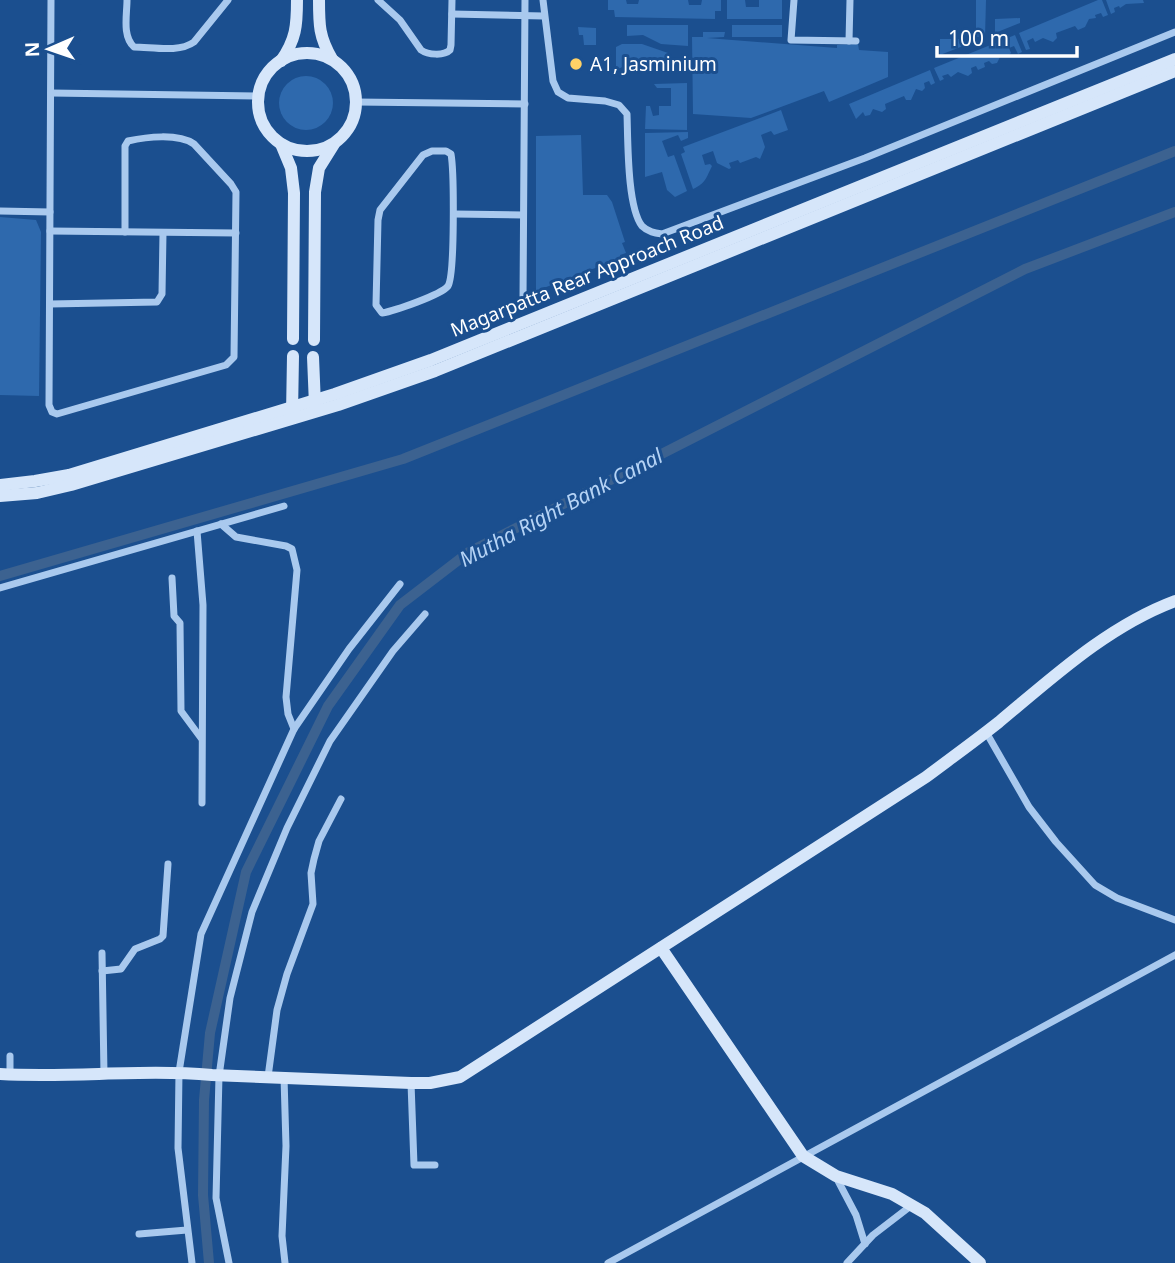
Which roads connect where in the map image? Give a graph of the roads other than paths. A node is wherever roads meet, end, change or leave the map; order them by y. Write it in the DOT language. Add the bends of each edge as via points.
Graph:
graph roads {
  1 [pos="51,0"];
  2 [pos="127,0"];
  3 [pos="228,0"];
  4 [pos="297,0"];
  5 [pos="319,0"];
  6 [pos="378,0"];
  7 [pos="452,0"];
  8 [pos="525,0"];
  9 [pos="543,0"];
  10 [pos="794,0"];
  11 [pos="850,0"];
  12 [pos="452,14"];
  13 [pos="544,16"];
  14 [pos="525,17"];
  15 [pos="1175,32"];
  16 [pos="1175,59"];
  17 [pos="281,61"];
  18 [pos="333,61"];
  19 [pos="1175,71"];
  20 [pos="51,93"];
  21 [pos="259,96"];
  22 [pos="356,102"];
  23 [pos="525,104"];
  24 [pos="281,144"];
  25 [pos="334,144"];
  26 [pos="0,211"];
  27 [pos="50,212"];
  28 [pos="454,214"];
  29 [pos="523,215"];
  30 [pos="50,231"];
  31 [pos="125,232"];
  32 [pos="163,233"];
  33 [pos="236,233"];
  34 [pos="523,299"];
  35 [pos="50,304"];
  36 [pos="293,339"];
  37 [pos="314,340"];
  38 [pos="293,356"];
  39 [pos="313,357"];
  40 [pos="314,406"];
  41 [pos="292,413"];
  42 [pos="0,485"];
  43 [pos="0,496"];
  44 [pos="284,506"];
  45 [pos="222,524"];
  46 [pos="197,531"];
  47 [pos="172,578"];
  48 [pos="401,584"];
  49 [pos="0,588"];
  50 [pos="1175,601"];
  51 [pos="425,614"];
  52 [pos="294,729"];
  53 [pos="986,732"];
  54 [pos="203,741"];
  55 [pos="341,799"];
  56 [pos="202,803"];
  57 [pos="168,864"];
  58 [pos="1175,920"];
  59 [pos="661,948"];
  60 [pos="102,953"];
  61 [pos="1175,955"];
  62 [pos="102,971"];
  63 [pos="9,1056"];
  64 [pos="184,1072"];
  65 [pos="5,1075"];
  66 [pos="104,1075"];
  67 [pos="216,1075"];
  68 [pos="268,1077"];
  69 [pos="284,1077"];
  70 [pos="411,1083"];
  71 [pos="803,1156"];
  72 [pos="435,1165"];
  73 [pos="836,1176"];
  74 [pos="912,1205"];
  75 [pos="187,1230"];
  76 [pos="139,1234"];
  77 [pos="866,1244"];
  78 [pos="192,1263"];
  79 [pos="229,1263"];
  80 [pos="285,1263"];
  81 [pos="608,1263"];
  82 [pos="848,1263"];
  83 [pos="980,1263"];
  1 -- 20 [label="street"];
  2 -- 3 [label="street" via="129,43 178,48 194,42"];
  4 -- 17 [label="street" via="297,29"];
  5 -- 18 [label="street" via="322,43"];
  6 -- 12 [label="street" via="425,53 450,50"];
  7 -- 12 [label="street"];
  8 -- 14 [label="street"];
  9 -- 13 [label="street"];
  10 -- 11 [label="street" via="791,40 853,41"];
  12 -- 14 [label="street"];
  13 -- 14 [label="street"];
  13 -- 15 [label="street" via="558,92 568,98 619,104 627,114 632,198 641,225 663,234"];
  14 -- 23 [label="street"];
  16 -- 40 [label="street, Magarpatta Rear Approach Road"];
  17 -- 18 [label="street" via="307,53"];
  17 -- 21 [label="street" via="267,76"];
  18 -- 22 [label="street" via="352,82"];
  19 -- 40 [label="street, Magarpatta Rear Approach Road" via="435,371"];
  20 -- 21 [label="street"];
  20 -- 27 [label="street"];
  21 -- 24 [label="street" via="263,123"];
  22 -- 23 [label="street"];
  22 -- 25 [label="street" via="352,122"];
  23 -- 29 [label="street"];
  24 -- 25 [label="street" via="308,152"];
  24 -- 36 [label="street" via="291,168 294,193"];
  25 -- 37 [label="street" via="319,168 315,192"];
  26 -- 27 [label="street"];
  27 -- 30 [label="street"];
  28 -- 28 [label="street" via="451,154 432,151 423,155 380,210 376,305 382,313 447,288"];
  28 -- 29 [label="street"];
  29 -- 34 [label="street"];
  30 -- 31 [label="street"];
  30 -- 35 [label="street"];
  31 -- 32 [label="street"];
  31 -- 33 [label="street" via="125,146 133,140 175,138 194,144 231,184 237,200"];
  32 -- 33 [label="street"];
  32 -- 35 [label="street" via="162,295 157,302"];
  33 -- 35 [label="street" via="235,349 226,365 57,414 49,405"];
  38 -- 41 [label="street"];
  39 -- 40 [label="street"];
  40 -- 41 [label="street, Magarpatta Rear Approach Road"];
  41 -- 42 [label="street, Magarpatta Rear Approach Road" via="69,474"];
  41 -- 43 [label="street, Magarpatta Rear Approach Road" via="71,485"];
  44 -- 45 [label="street"];
  45 -- 46 [label="street"];
  45 -- 52 [label="street" via="236,537 286,546 296,556 286,697"];
  46 -- 49 [label="street"];
  46 -- 54 [label="street" via="203,605"];
  47 -- 54 [label="street" via="174,616 180,623 181,711"];
  48 -- 52 [label="street"];
  50 -- 53 [label="street" via="1124,625"];
  51 -- 67 [label="street" via="330,741 286,828 251,912"];
  52 -- 64 [label="street" via="201,934"];
  53 -- 58 [label="street" via="1029,807 1095,885"];
  53 -- 59 [label="street" via="926,777"];
  54 -- 56 [label="street"];
  55 -- 68 [label="street" via="314,859 313,904 277,1010"];
  57 -- 62 [label="street" via="163,936 135,949 121,969"];
  59 -- 70 [label="street" via="471,1071 449,1080"];
  59 -- 71 [label="street"];
  60 -- 62 [label="street"];
  61 -- 71 [label="street"];
  62 -- 66 [label="street"];
  63 -- 65 [label="street"];
  64 -- 66 [label="street"];
  64 -- 67 [label="street"];
  64 -- 75 [label="street" via="178,1148"];
  65 -- 66 [label="street"];
  67 -- 68 [label="street"];
  67 -- 79 [label="street" via="216,1198"];
  68 -- 69 [label="street"];
  69 -- 70 [label="street"];
  69 -- 80 [label="street"];
  70 -- 72 [label="street" via="414,1165"];
  71 -- 73 [label="street"];
  71 -- 81 [label="street"];
  73 -- 74 [label="street"];
  73 -- 77 [label="street"];
  74 -- 77 [label="street"];
  74 -- 83 [label="street"];
  75 -- 76 [label="street"];
  75 -- 78 [label="street"];
  77 -- 82 [label="street"];
}
